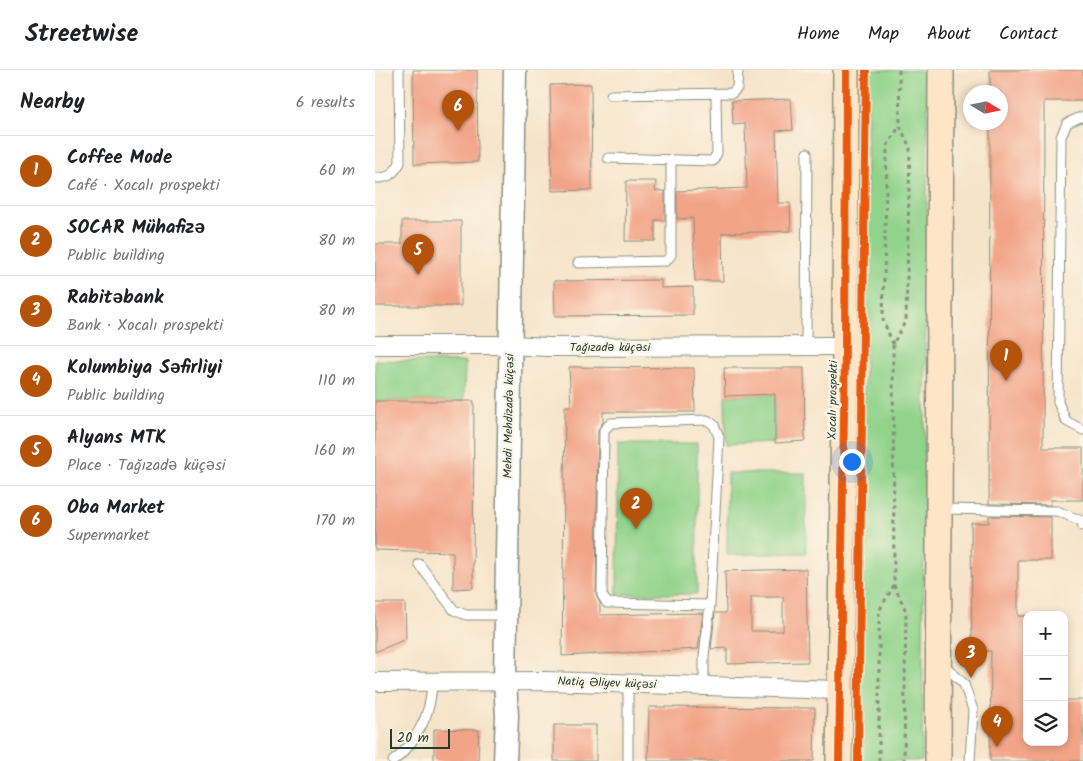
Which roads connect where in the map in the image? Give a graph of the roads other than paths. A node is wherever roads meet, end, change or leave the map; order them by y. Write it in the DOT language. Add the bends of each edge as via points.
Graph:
graph roads {
  1 [pos="399,70"];
  2 [pos="515,70"];
  3 [pos="738,70"];
  4 [pos="846,70"];
  5 [pos="941,70"];
  6 [pos="716,94"];
  7 [pos="611,95"];
  8 [pos="1083,116"];
  9 [pos="807,153"];
  10 [pos="608,158"];
  11 [pos="671,161"];
  12 [pos="375,178"];
  13 [pos="578,263"];
  14 [pos="375,345"];
  15 [pos="511,345"];
  16 [pos="845,346"];
  17 [pos="806,347"];
  18 [pos="1083,430"];
  19 [pos="939,510"];
  20 [pos="1083,526"];
  21 [pos="419,564"];
  22 [pos="710,606"];
  23 [pos="507,615"];
  24 [pos="938,658"];
  25 [pos="433,681"];
  26 [pos="505,681"];
  27 [pos="375,682"];
  28 [pos="628,684"];
  29 [pos="704,686"];
  30 [pos="839,690"];
  31 [pos="393,761"];
  32 [pos="505,761"];
  33 [pos="629,761"];
  34 [pos="839,761"];
  35 [pos="937,761"];
  36 [pos="970,761"];
  1 -- 12 [label="lane" via="400,163 393,174"];
  2 -- 15 [label="street, Mehdi Mehdizadə küçəsi"];
  3 -- 6 [label="lane" via="737,88 732,93"];
  4 -- 16 [label="main road, Xocalı prospekti"];
  5 -- 19 [label="main road"];
  6 -- 7 [label="lane"];
  6 -- 11 [label="lane" via="717,153 713,161"];
  8 -- 18 [label="lane" via="1067,123 1061,137 1058,392 1058,402 1066,421"];
  9 -- 17 [label="lane"];
  10 -- 11 [label="lane"];
  11 -- 13 [label="lane" via="671,255 666,261"];
  14 -- 15 [label="street, Tağızadə küçəsi"];
  15 -- 17 [label="street, Tağızadə küçəsi"];
  15 -- 23 [label="street, Mehdi Mehdizadə küçəsi"];
  16 -- 17 [label="street, Tağızadə küçəsi"];
  16 -- 30 [label="main road, Xocalı prospekti"];
  19 -- 20 [label="lane" via="1057,511 1082,521"];
  19 -- 24 [label="main road"];
  21 -- 23 [label="lane" via="454,610 466,615"];
  22 -- 22 [label="lane" via="719,437 714,426 707,420 611,423 604,430 601,595 607,603"];
  22 -- 29 [label="lane"];
  23 -- 26 [label="street, Mehdi Mehdizadə küçəsi"];
  24 -- 35 [label="main road"];
  24 -- 36 [label="lane" via="963,684 973,710"];
  25 -- 26 [label="street, Natiq Əliyev küçəsi"];
  25 -- 27 [label="street, Natiq Əliyev küçəsi"];
  25 -- 31 [label="lane" via="421,727"];
  26 -- 28 [label="street, Natiq Əliyev küçəsi"];
  26 -- 32 [label="street, Mehdi Mehdizadə küçəsi"];
  28 -- 29 [label="street, Natiq Əliyev küçəsi"];
  28 -- 33 [label="lane"];
  29 -- 30 [label="street, Natiq Əliyev küçəsi"];
  30 -- 34 [label="main road, Xocalı prospekti"];
}
